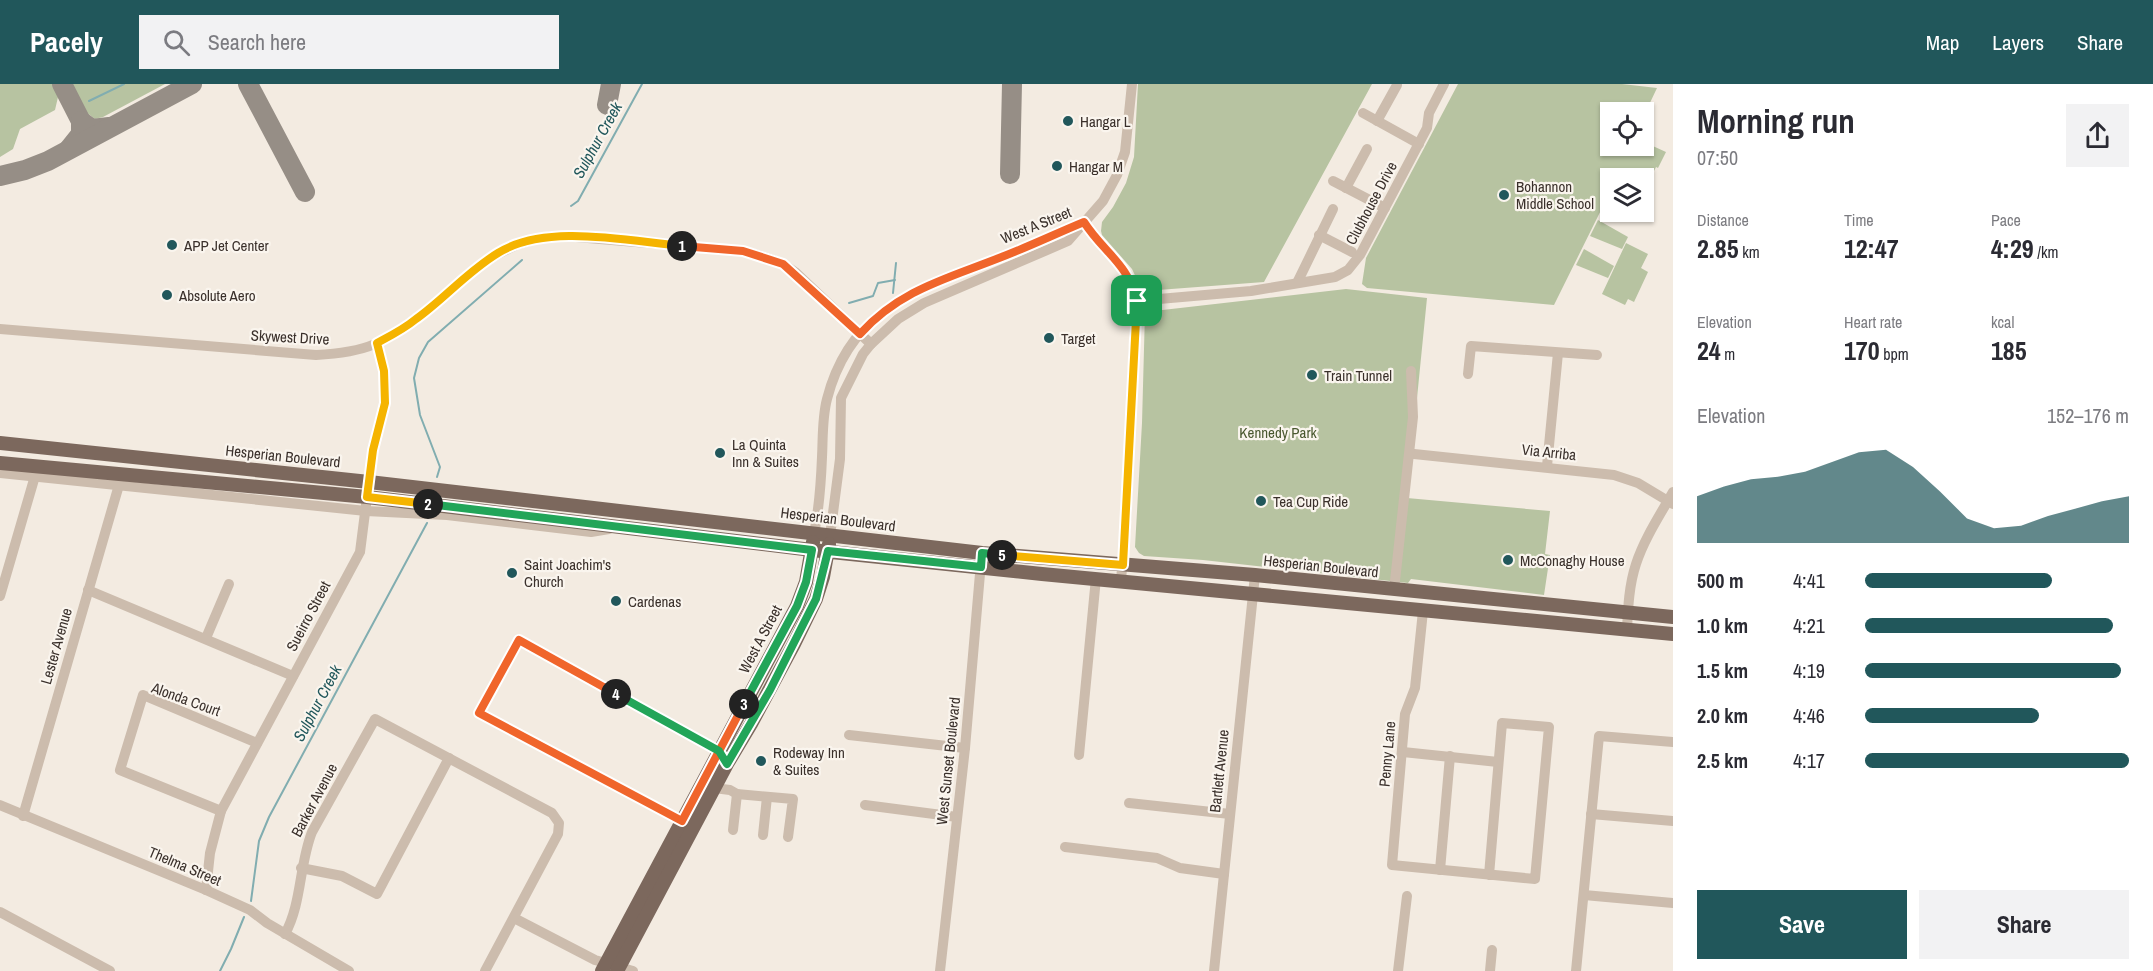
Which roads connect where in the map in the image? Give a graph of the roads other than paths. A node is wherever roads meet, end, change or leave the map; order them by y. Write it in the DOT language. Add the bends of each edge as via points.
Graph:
graph roads {
  1 [pos="1132,84"];
  2 [pos="1444,84"];
  3 [pos="1397,85"];
  4 [pos="1363,113"];
  5 [pos="1377,121"];
  6 [pos="1419,144"];
  7 [pos="1367,149"];
  8 [pos="1333,181"];
  9 [pos="1346,188"];
  10 [pos="1385,208"];
  11 [pos="1333,209"];
  12 [pos="1084,222"];
  13 [pos="1319,236"];
  14 [pos="1352,252"];
  15 [pos="1296,283"];
  16 [pos="1137,301"];
  17 [pos="0,329"];
  18 [pos="860,334"];
  19 [pos="377,343"];
  20 [pos="870,344"];
  21 [pos="1558,353"];
  22 [pos="1597,355"];
  23 [pos="1411,371"];
  24 [pos="1468,374"];
  25 [pos="0,443"];
  26 [pos="1414,454"];
  27 [pos="0,463"];
  28 [pos="1547,466"];
  29 [pos="0,473"];
  30 [pos="34,476"];
  31 [pos="369,482"];
  32 [pos="119,485"];
  33 [pos="1671,499"];
  34 [pos="367,504"];
  35 [pos="814,534"];
  36 [pos="830,536"];
  37 [pos="812,550"];
  38 [pos="0,551"];
  39 [pos="828,551"];
  40 [pos="12,553"];
  41 [pos="981,560"];
  42 [pos="1123,565"];
  43 [pos="1255,575"];
  44 [pos="1096,578"];
  45 [pos="1121,580"];
  46 [pos="229,584"];
  47 [pos="88,590"];
  48 [pos="1394,590"];
  49 [pos="1253,594"];
  50 [pos="0,596"];
  51 [pos="1489,600"];
  52 [pos="1423,611"];
  53 [pos="1628,613"];
  54 [pos="1461,614"];
  55 [pos="1673,617"];
  56 [pos="1627,630"];
  57 [pos="1673,634"];
  58 [pos="206,638"];
  59 [pos="763,669"];
  60 [pos="293,676"];
  61 [pos="770,690"];
  62 [pos="849,735"];
  63 [pos="1673,742"];
  64 [pos="257,743"];
  65 [pos="965,748"];
  66 [pos="719,751"];
  67 [pos="1403,752"];
  68 [pos="1079,755"];
  69 [pos="1450,756"];
  70 [pos="449,758"];
  71 [pos="1498,762"];
  72 [pos="727,764"];
  73 [pos="714,788"];
  74 [pos="737,794"];
  75 [pos="767,797"];
  76 [pos="1130,803"];
  77 [pos="864,805"];
  78 [pos="0,806"];
  79 [pos="220,812"];
  80 [pos="1230,814"];
  81 [pos="1591,814"];
  82 [pos="23,816"];
  83 [pos="957,817"];
  84 [pos="682,821"];
  85 [pos="1673,822"];
  86 [pos="733,830"];
  87 [pos="763,835"];
  88 [pos="788,837"];
  89 [pos="1065,847"];
  90 [pos="301,868"];
  91 [pos="1440,870"];
  92 [pos="1224,874"];
  93 [pos="1488,875"];
  94 [pos="206,890"];
  95 [pos="1584,895"];
  96 [pos="1407,896"];
  97 [pos="1673,903"];
  98 [pos="0,912"];
  99 [pos="514,918"];
  100 [pos="285,934"];
  101 [pos="1492,950"];
  102 [pos="616,968"];
  103 [pos="110,971"];
  104 [pos="349,971"];
  105 [pos="485,971"];
  106 [pos="940,971"];
  107 [pos="1214,971"];
  108 [pos="1398,971"];
  109 [pos="1490,971"];
  110 [pos="1576,971"];
  1 -- 12 [label="street" via="1125,152 1117,175 1103,201"];
  2 -- 6 [label="street, Clubhouse Drive"];
  3 -- 5 [label="street"];
  4 -- 5 [label="street"];
  5 -- 6 [label="street"];
  6 -- 10 [label="street, Clubhouse Drive"];
  7 -- 9 [label="street"];
  8 -- 9 [label="street"];
  9 -- 10 [label="street"];
  10 -- 15 [label="street, Clubhouse Drive" via="1348,270 1335,277"];
  11 -- 13 [label="street"];
  12 -- 16 [label="street" via="1126,271"];
  12 -- 18 [label="street, West A Street" via="916,291 886,309"];
  12 -- 20 [label="street, West A Street" via="1068,241 918,307"];
  13 -- 14 [label="street"];
  13 -- 15 [label="street"];
  15 -- 16 [label="street, Clubhouse Drive"];
  16 -- 42 [label="street"];
  17 -- 19 [label="street, Skywest Drive" via="316,355 357,350"];
  18 -- 19 [label="street, Skywest Drive" via="795,273 768,258 743,251 559,236 524,241 498,253 417,319"];
  18 -- 20 [label="street, Skywest Drive"];
  18 -- 35 [label="street, West A Street" via="839,365 826,399"];
  19 -- 31 [label="street, Sueirro Street" via="384,371 385,403"];
  20 -- 36 [label="street, West A Street" via="842,398 840,459"];
  21 -- 22 [label="street"];
  21 -- 24 [label="street" via="1471,346"];
  21 -- 28 [label="street"];
  23 -- 48 [label="street" via="1413,417"];
  25 -- 31 [label="main road, Hesperian Boulevard"];
  26 -- 28 [label="street, Via Arriba"];
  27 -- 34 [label="main road, Hesperian Boulevard"];
  28 -- 33 [label="street, Via Arriba" via="1614,475"];
  29 -- 30 [label="street, Hesperian Boulevard"];
  30 -- 32 [label="street, Hesperian Boulevard"];
  30 -- 40 [label="street"];
  31 -- 34 [label="street, Sueirro Street"];
  31 -- 35 [label="main road, Hesperian Boulevard"];
  32 -- 34 [label="street, Hesperian Boulevard"];
  32 -- 47 [label="street, Lester Avenue"];
  33 -- 53 [label="street" via="1636,564"];
  34 -- 37 [label="main road, Hesperian Boulevard" via="621,527"];
  34 -- 60 [label="street, Sueirro Street" via="360,552"];
  35 -- 36 [label="main road, Hesperian Boulevard"];
  35 -- 37 [label="main road, West A Street"];
  36 -- 39 [label="main road, West A Street"];
  36 -- 41 [label="main road, Hesperian Boulevard"];
  37 -- 39 [label="main road, Hesperian Boulevard"];
  37 -- 59 [label="main road, West A Street" via="802,592"];
  38 -- 40 [label="street"];
  39 -- 41 [label="main road, Hesperian Boulevard"];
  39 -- 61 [label="main road, West A Street" via="816,599"];
  40 -- 50 [label="street"];
  41 -- 42 [label="main road, Hesperian Boulevard"];
  41 -- 44 [label="main road, Hesperian Boulevard"];
  41 -- 65 [label="street, West Sunset Boulevard"];
  42 -- 43 [label="main road, Hesperian Boulevard"];
  42 -- 45 [label="street"];
  43 -- 48 [label="main road, Hesperian Boulevard"];
  43 -- 49 [label="street, Bartlett Avenue"];
  44 -- 45 [label="main road, Hesperian Boulevard"];
  44 -- 68 [label="street"];
  45 -- 49 [label="main road, Hesperian Boulevard"];
  46 -- 58 [label="street"];
  47 -- 58 [label="street"];
  47 -- 82 [label="street, Lester Avenue"];
  48 -- 51 [label="main road, Hesperian Boulevard"];
  49 -- 52 [label="main road, Hesperian Boulevard"];
  49 -- 80 [label="street, Bartlett Avenue"];
  51 -- 53 [label="main road, Hesperian Boulevard"];
  51 -- 54 [label="main road" via="1473,603"];
  52 -- 54 [label="main road, Hesperian Boulevard"];
  52 -- 67 [label="street, Penny Lane" via="1415,688 1405,714"];
  53 -- 55 [label="main road, Hesperian Boulevard"];
  53 -- 56 [label="street"];
  54 -- 56 [label="main road, Hesperian Boulevard"];
  56 -- 57 [label="main road, Hesperian Boulevard"];
  58 -- 60 [label="street"];
  59 -- 61 [label="main road"];
  59 -- 66 [label="main road, West A Street"];
  60 -- 64 [label="street, Sueirro Street"];
  61 -- 72 [label="main road, West A Street"];
  62 -- 65 [label="street"];
  63 -- 81 [label="street" via="1599,736"];
  64 -- 79 [label="street, Sueirro Street"];
  64 -- 79 [label="street, Alonda Court" via="143,695 120,770"];
  65 -- 83 [label="street, West Sunset Boulevard"];
  66 -- 72 [label="main road"];
  66 -- 84 [label="main road, West A Street"];
  66 -- 84 [label="street" via="519,640 479,713"];
  67 -- 69 [label="street"];
  67 -- 91 [label="street, Penny Lane" via="1392,865"];
  69 -- 71 [label="street"];
  69 -- 91 [label="street"];
  70 -- 90 [label="street" via="376,894 342,876"];
  70 -- 90 [label="street, Barker Avenue" via="375,719 312,832"];
  70 -- 99 [label="street" via="552,813 559,823 558,834"];
  71 -- 93 [label="street"];
  71 -- 93 [label="street" via="1502,723 1549,727 1534,879"];
  72 -- 73 [label="main road, West A Street"];
  73 -- 74 [label="street"];
  73 -- 102 [label="main road, West A Street"];
  74 -- 75 [label="street"];
  74 -- 86 [label="street"];
  75 -- 87 [label="street"];
  75 -- 88 [label="street" via="793,799"];
  76 -- 80 [label="street"];
  77 -- 83 [label="street"];
  78 -- 82 [label="street, Thelma Street"];
  79 -- 94 [label="street, Sueirro Street"];
  80 -- 92 [label="street, Bartlett Avenue"];
  81 -- 85 [label="street"];
  81 -- 95 [label="street"];
  82 -- 94 [label="street, Thelma Street"];
  83 -- 106 [label="street, West Sunset Boulevard"];
  84 -- 102 [label="main road, West A Street"];
  89 -- 92 [label="street" via="1158,858 1180,868"];
  90 -- 100 [label="street, Barker Avenue" via="294,914"];
  91 -- 93 [label="street"];
  92 -- 107 [label="street, Bartlett Avenue"];
  94 -- 100 [label="street, Thelma Street" via="250,910"];
  95 -- 97 [label="street"];
  95 -- 110 [label="street"];
  96 -- 108 [label="street"];
  98 -- 103 [label="street"];
  99 -- 102 [label="street"];
  99 -- 105 [label="street"];
  100 -- 104 [label="street, Thelma Street"];
  101 -- 109 [label="street"];
}
